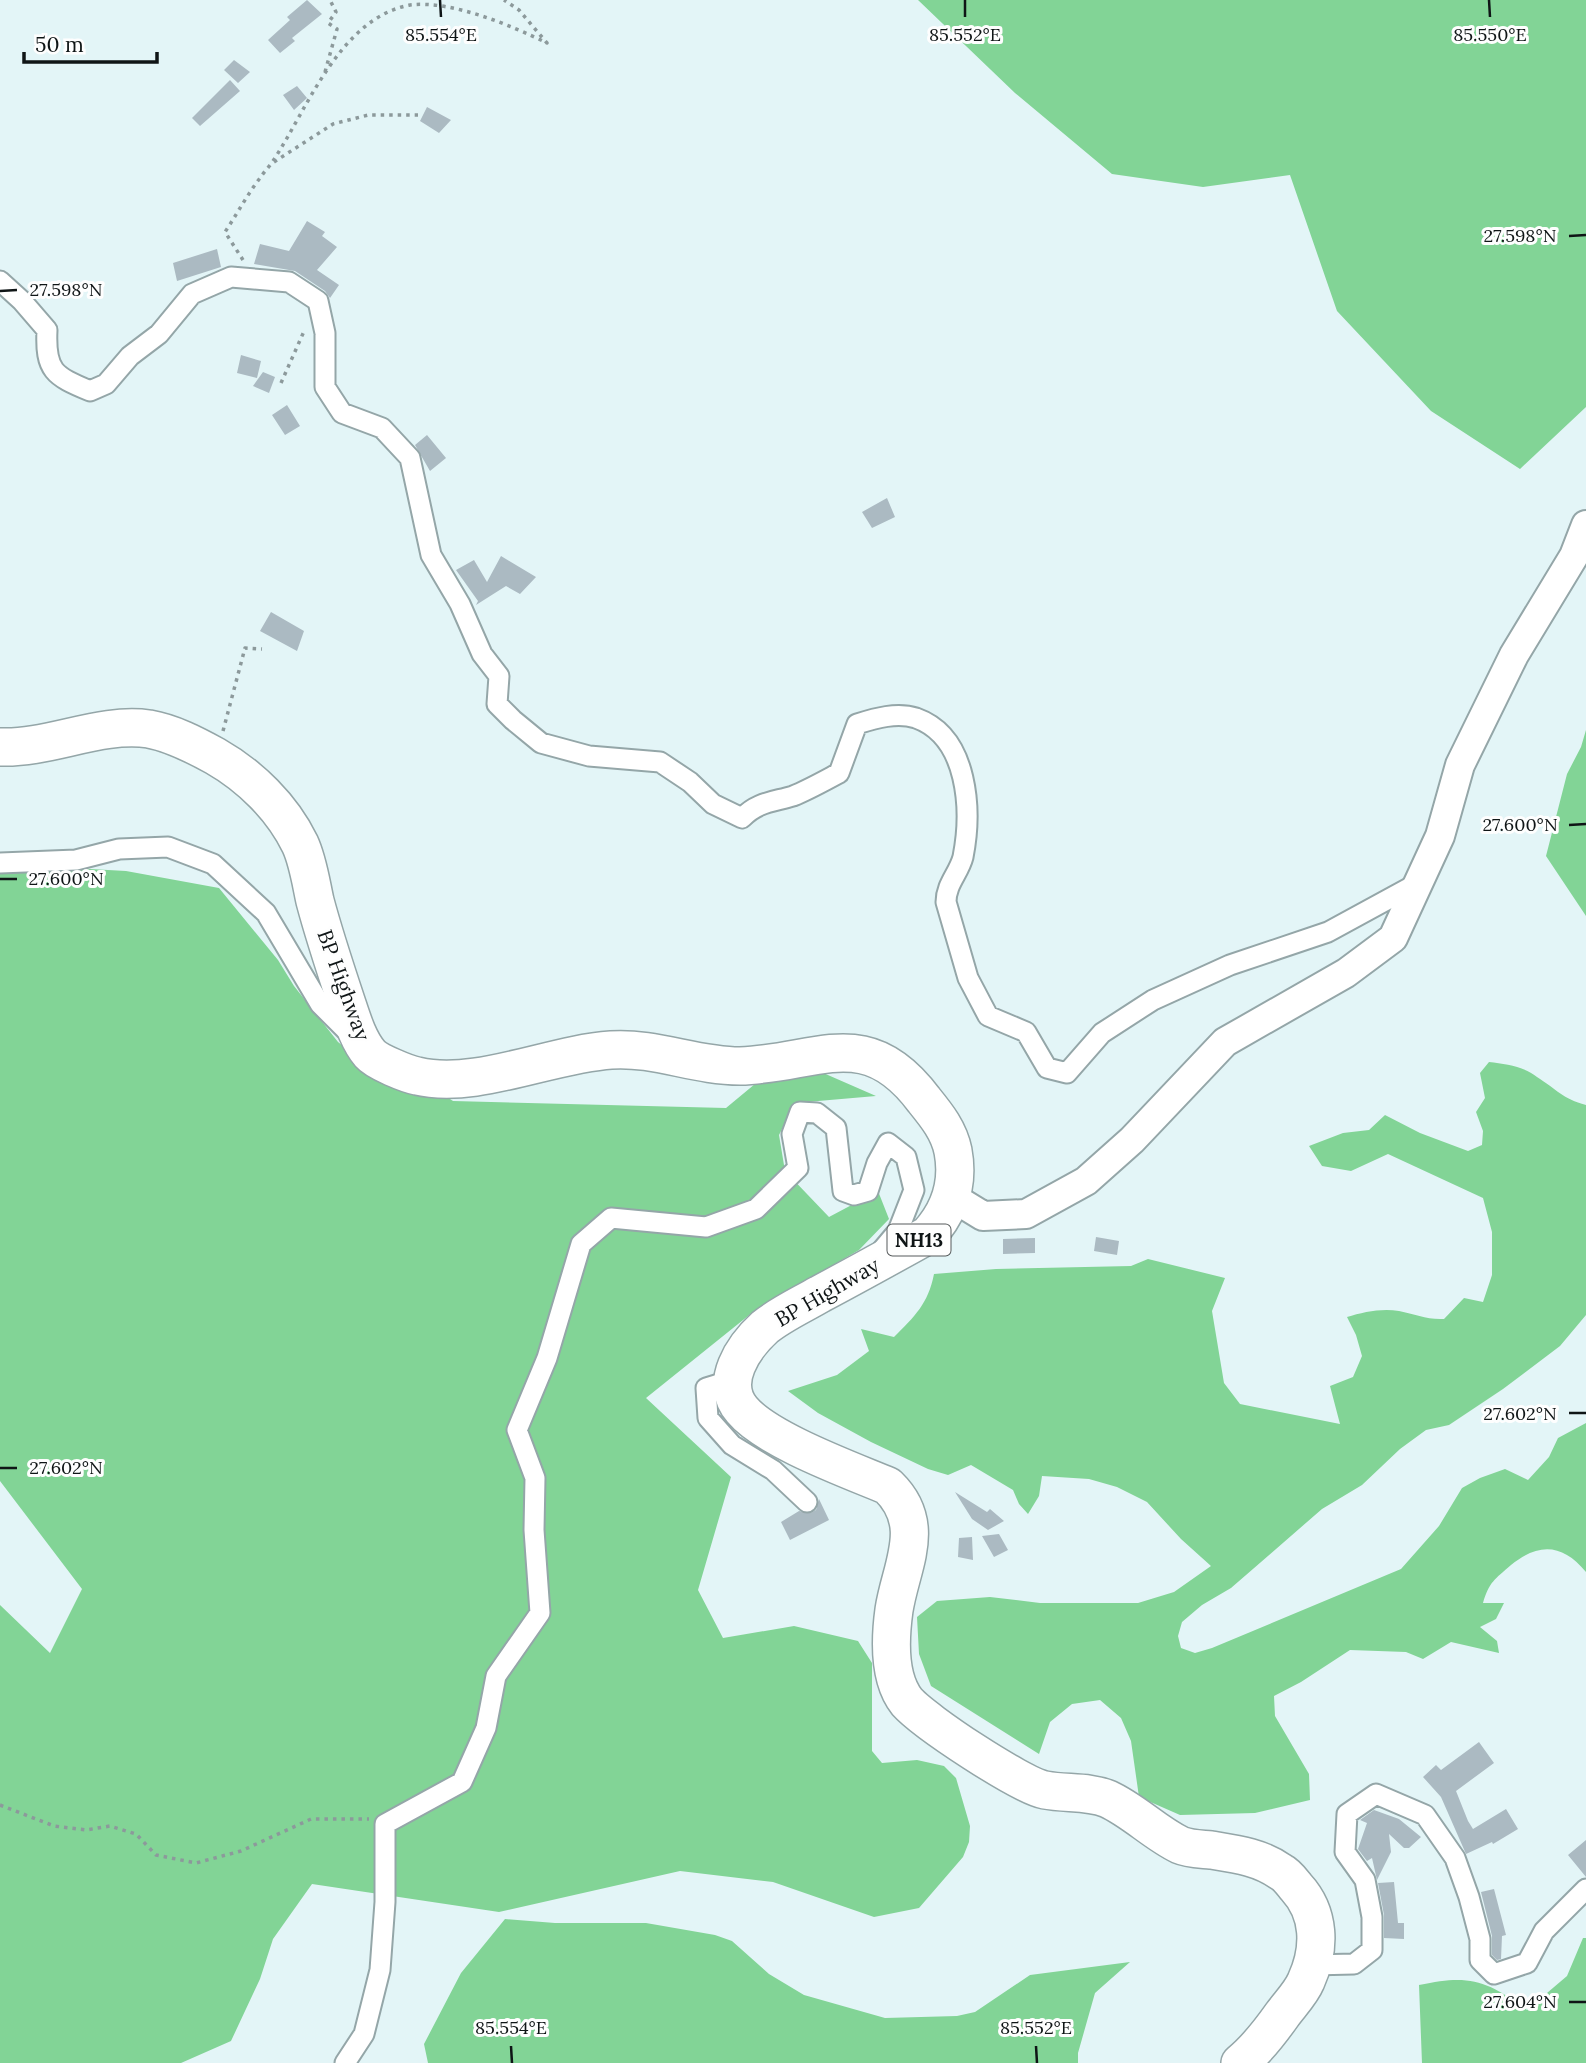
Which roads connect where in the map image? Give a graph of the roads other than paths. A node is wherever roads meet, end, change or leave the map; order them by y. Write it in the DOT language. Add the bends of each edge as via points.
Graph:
graph roads {
  1 [pos="0,281"];
  2 [pos="1586,525"];
  3 [pos="0,747"];
  4 [pos="0,863"];
  5 [pos="1418,883"];
  6 [pos="372,1057"];
  7 [pos="952,1197"];
  8 [pos="862,1271"];
  9 [pos="732,1380"];
  10 [pos="807,1502"];
  11 [pos="1586,1889"];
  12 [pos="1312,1965"];
  13 [pos="345,2063"];
  14 [pos="1240,2063"];
  1 -- 5 [label="street" via="47,330 46,355 60,379 90,391 106,384 130,356 159,334 192,294 231,277 289,282 318,302 325,333 325,387 342,413 382,428 410,458 431,555 482,654 499,676 497,704 541,743 589,756 660,762 713,804 742,818 761,803 793,795 839,773 858,724 883,716 915,718 935,729 950,746 962,774 966,802 962,860 946,890 946,902 968,978 988,1016 1026,1032 1047,1068 1067,1073 1102,1033 1153,1000 1230,965 1328,932"];
  2 -- 5 [label="street" via="1574,556 1514,654 1460,765 1440,835"];
  3 -- 6 [label="highway, BP Highway" via="27,747 122,727 152,730 194,744 237,769 276,806 301,845 354,1026"];
  4 -- 6 [label="street" via="76,860 119,849 169,847 213,864 266,913 320,1004"];
  5 -- 7 [label="street" via="1393,938 1346,973 1225,1042 1132,1140 1086,1181 1026,1214 983,1216"];
  6 -- 7 [label="highway, BP Highway / NH13" via="414,1076 438,1080 475,1077 607,1050 640,1049 743,1066 858,1052 890,1065 920,1094 945,1128 954,1160"];
  7 -- 8 [label="highway, BP Highway / NH13" via="928,1235"];
  8 -- 9 [label="highway, BP Highway / NH13" via="766,1327 743,1352"];
  8 -- 13 [label="street" via="898,1231 914,1190 906,1157 888,1143 868,1191 855,1195 842,1191 836,1128 817,1114 800,1112 792,1134 798,1168 756,1209 706,1227 611,1218 580,1244 547,1358 517,1430 535,1478 540,1613 496,1676 486,1728 462,1782 385,1824 380,1970 364,2034"];
  9 -- 10 [label="street" via="706,1388 708,1418 732,1445 772,1470"];
  9 -- 12 [label="highway" via="741,1410 760,1426 888,1486 900,1497 907,1512 909,1542 894,1610 892,1660 894,1676 907,1701 927,1719 1032,1786 1108,1799 1181,1845 1247,1855 1282,1872 1307,1899 1314,1915 1317,1931"];
  11 -- 12 [label="street" via="1544,1931 1527,1963 1494,1974 1480,1960 1480,1939 1455,1857 1425,1815 1376,1794 1347,1814 1345,1852 1366,1880 1372,1950 1354,1964"];
  12 -- 14 [label="highway" via="1306,1983 1273,2028"];
}
